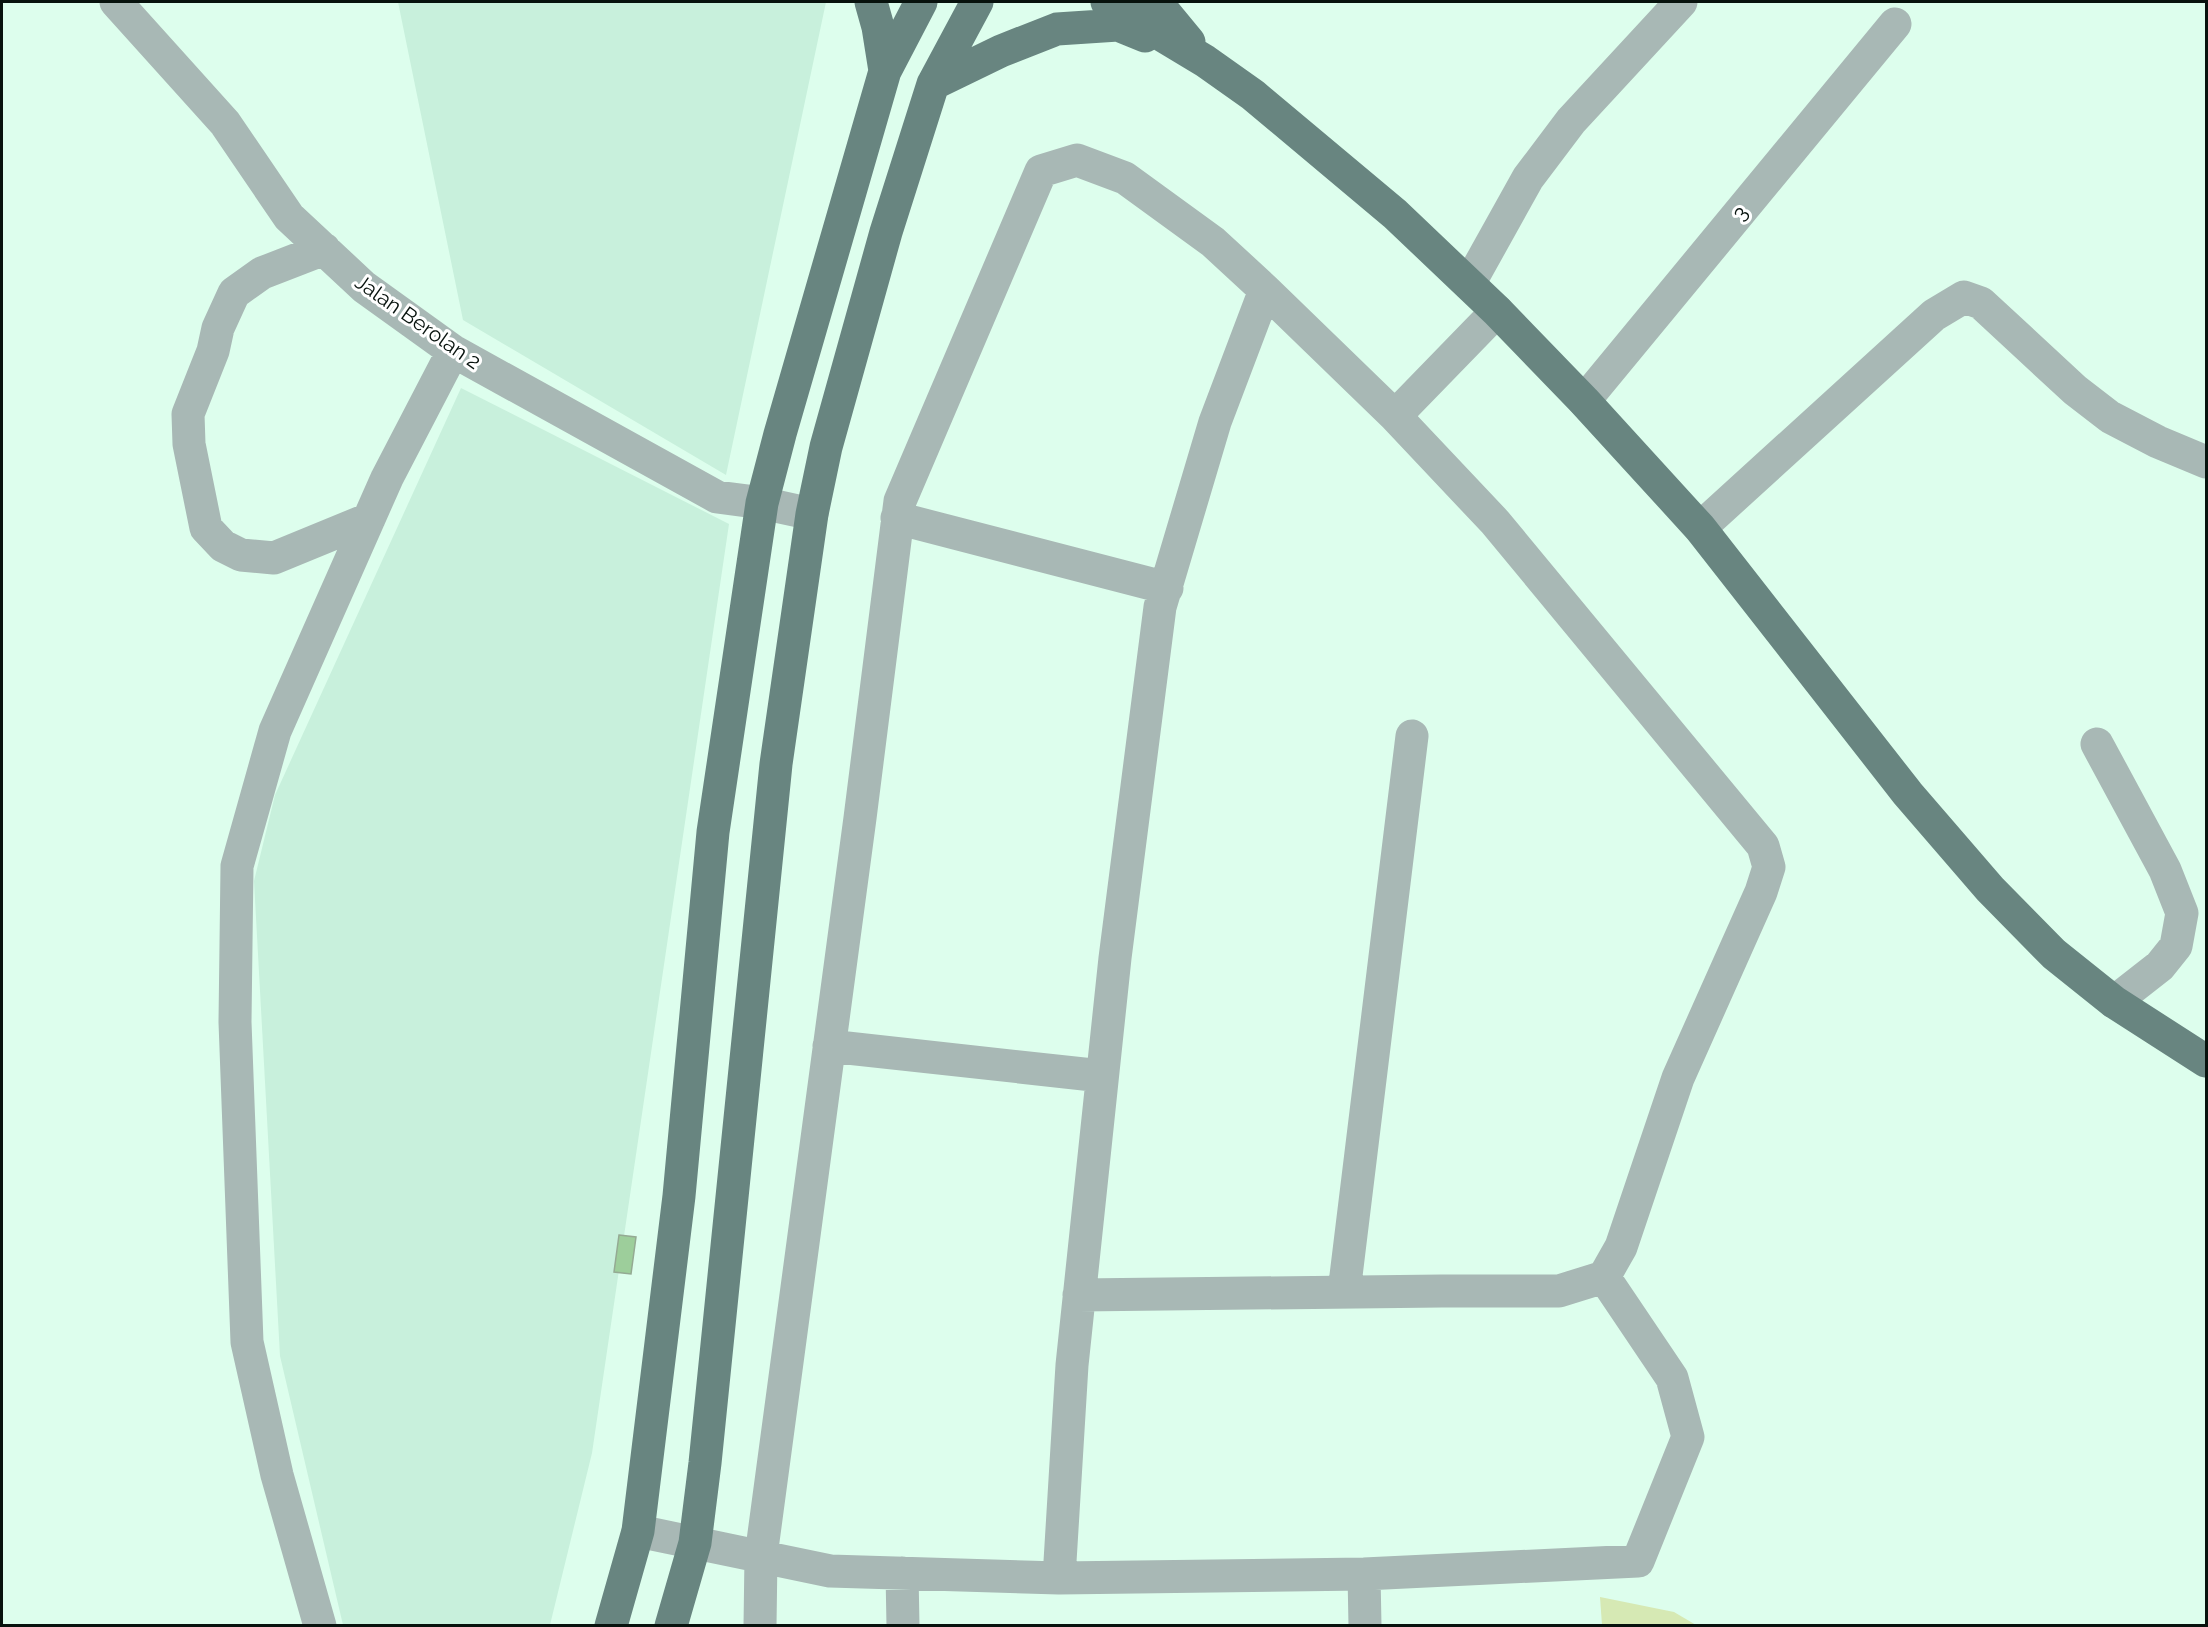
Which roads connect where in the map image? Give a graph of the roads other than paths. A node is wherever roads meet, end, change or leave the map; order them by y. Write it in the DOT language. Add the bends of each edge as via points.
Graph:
graph roads {
  1 [pos="116,2"];
  2 [pos="871,2"];
  3 [pos="921,2"];
  4 [pos="977,2"];
  5 [pos="1107,2"];
  6 [pos="1156,2"];
  7 [pos="1681,2"];
  8 [pos="1895,24"];
  9 [pos="1205,61"];
  10 [pos="885,71"];
  11 [pos="933,84"];
  12 [pos="324,249"];
  13 [pos="1468,284"];
  14 [pos="1265,290"];
  15 [pos="1497,311"];
  16 [pos="453,351"];
  17 [pos="1584,401"];
  18 [pos="1395,416"];
  19 [pos="2206,462"];
  20 [pos="762,503"];
  21 [pos="812,514"];
  22 [pos="897,518"];
  23 [pos="369,519"];
  24 [pos="1700,528"];
  25 [pos="1167,588"];
  26 [pos="1412,735"];
  27 [pos="2097,744"];
  28 [pos="2114,1002"];
  29 [pos="829,1046"];
  30 [pos="2206,1061"];
  31 [pos="1102,1076"];
  32 [pos="1604,1277"];
  33 [pos="1344,1292"];
  34 [pos="1080,1295"];
  35 [pos="638,1531"];
  36 [pos="695,1543"];
  37 [pos="761,1556"];
  38 [pos="902,1573"];
  39 [pos="1364,1574"];
  40 [pos="1059,1578"];
  41 [pos="320,1626"];
  42 [pos="611,1626"];
  43 [pos="671,1626"];
  44 [pos="760,1626"];
  45 [pos="903,1626"];
  46 [pos="1365,1626"];
  1 -- 12 [label="street, Jalan Berolan 2" via="225,123 290,216"];
  2 -- 10 [label="main road"];
  3 -- 10 [label="main road"];
  4 -- 11 [label="main road"];
  5 -- 9 [label="main road"];
  6 -- 9 [label="main road"];
  7 -- 13 [label="street" via="1570,121 1528,178"];
  8 -- 17 [label="street, 3"];
  9 -- 11 [label="main road" via="1118,25 1057,29"];
  9 -- 13 [label="main road" via="1395,214"];
  10 -- 20 [label="main road"];
  11 -- 21 [label="main road" via="870,288 826,447"];
  12 -- 16 [label="street, Jalan Berolan 2" via="364,287"];
  12 -- 23 [label="street" via="262,273 234,293 188,414 189,444 206,528 223,546 241,555 274,558"];
  13 -- 15 [label="main road"];
  14 -- 18 [label="street"];
  14 -- 22 [label="street" via="1213,242 1125,178 1077,160 1041,171 900,501"];
  14 -- 25 [label="street" via="1215,422"];
  15 -- 17 [label="main road"];
  15 -- 18 [label="street"];
  16 -- 20 [label="street, Jalan Berolan 2" via="717,497"];
  16 -- 23 [label="street"];
  17 -- 24 [label="main road"];
  18 -- 32 [label="street" via="1495,522 1763,846 1769,867 1678,1078 1621,1247"];
  19 -- 24 [label="street" via="2110,417 1981,303 1964,297 1934,315"];
  20 -- 21 [label="street, Jalan Berolan 2"];
  20 -- 35 [label="main road" via="713,832 679,1196"];
  21 -- 36 [label="main road" via="776,764"];
  22 -- 25 [label="street"];
  22 -- 29 [label="street"];
  23 -- 41 [label="street" via="275,730 237,867 235,1022 247,1342 277,1475"];
  24 -- 28 [label="main road" via="1908,794 1990,889 2054,954"];
  25 -- 31 [label="street" via="1160,607"];
  26 -- 33 [label="street"];
  27 -- 28 [label="street" via="2165,870 2182,913 2176,946 2160,966"];
  28 -- 30 [label="main road"];
  29 -- 31 [label="street"];
  29 -- 37 [label="street"];
  31 -- 34 [label="street"];
  32 -- 33 [label="street" via="1559,1291"];
  32 -- 39 [label="street" via="1672,1378 1688,1437 1638,1561"];
  33 -- 34 [label="street"];
  34 -- 40 [label="street"];
  35 -- 36 [label="street"];
  35 -- 42 [label="main road"];
  36 -- 37 [label="street"];
  36 -- 43 [label="main road"];
  37 -- 38 [label="street" via="830,1570"];
  37 -- 44 [label="street"];
  38 -- 40 [label="street"];
  38 -- 45 [label="street"];
  39 -- 40 [label="street"];
  39 -- 46 [label="street"];
}
